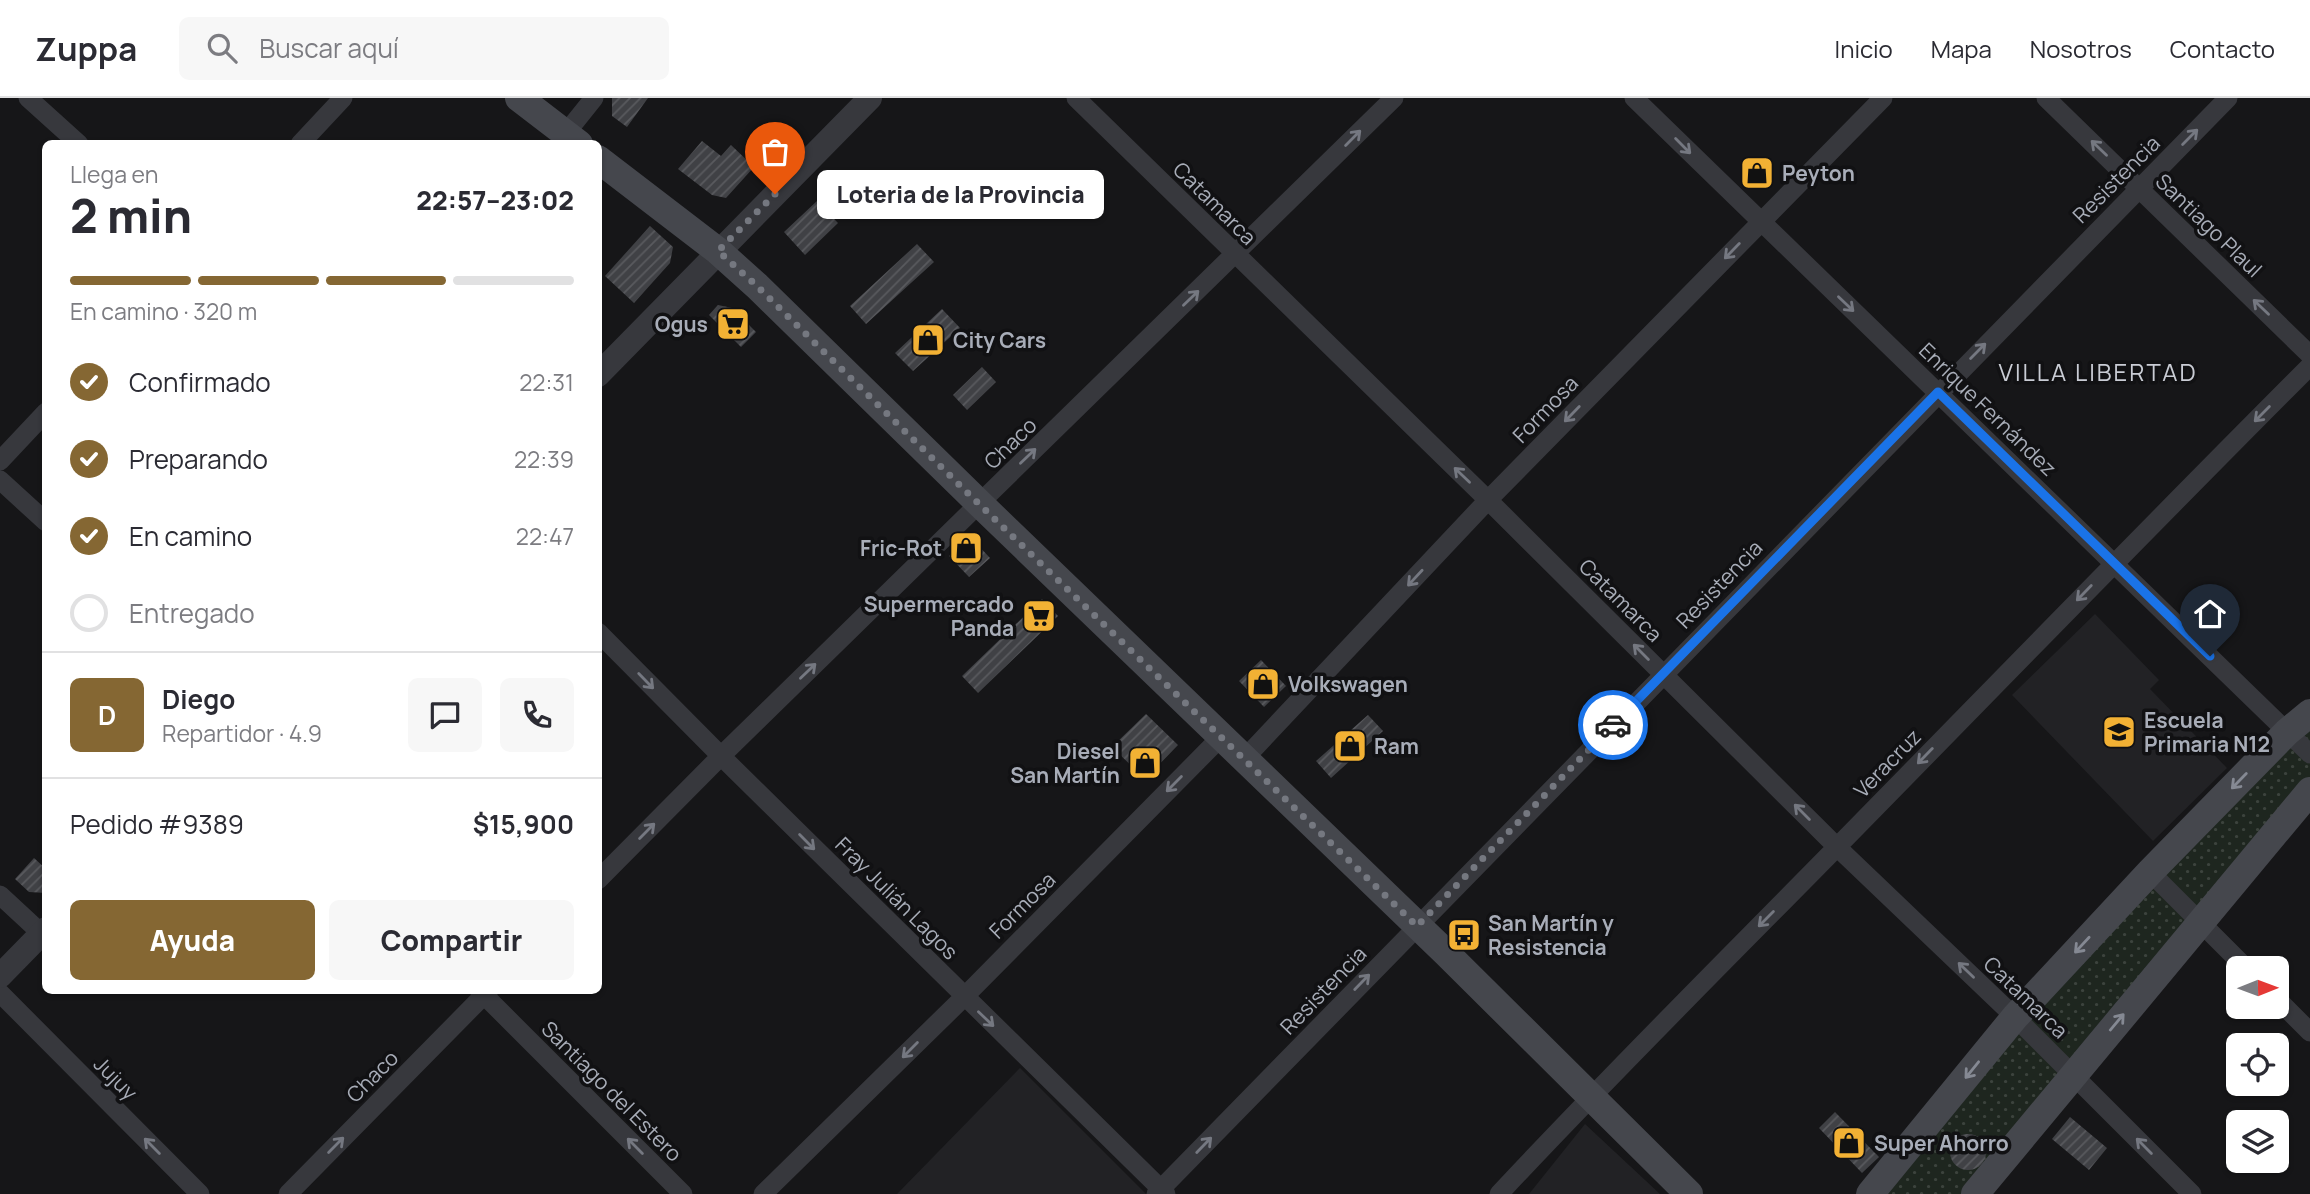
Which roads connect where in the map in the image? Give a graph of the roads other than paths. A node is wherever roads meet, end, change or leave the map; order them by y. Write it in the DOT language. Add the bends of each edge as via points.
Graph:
graph roads {
  1 [pos="28,98"];
  2 [pos="343,98"];
  3 [pos="519,98"];
  4 [pos="594,98"];
  5 [pos="870,98"];
  6 [pos="1076,98"];
  7 [pos="1394,98"];
  8 [pos="1634,98"];
  9 [pos="1883,98"];
  10 [pos="2046,98"];
  11 [pos="2228,98"];
  12 [pos="572,138"];
  13 [pos="75,140"];
  14 [pos="304,140"];
  15 [pos="602,162"];
  16 [pos="2140,188"];
  17 [pos="1760,222"];
  18 [pos="718,251"];
  19 [pos="1235,255"];
  20 [pos="2310,355"];
  21 [pos="2310,366"];
  22 [pos="602,371"];
  23 [pos="1938,392"];
  24 [pos="42,416"];
  25 [pos="0,461"];
  26 [pos="0,480"];
  27 [pos="1488,500"];
  28 [pos="979,504"];
  29 [pos="42,518"];
  30 [pos="2113,562"];
  31 [pos="602,636"];
  32 [pos="1663,674"];
  33 [pos="2310,713"];
  34 [pos="2287,732"];
  35 [pos="1222,736"];
  36 [pos="2310,754"];
  37 [pos="721,756"];
  38 [pos="1245,758"];
  39 [pos="2310,791"];
  40 [pos="1837,847"];
  41 [pos="2150,872"];
  42 [pos="602,876"];
  43 [pos="0,895"];
  44 [pos="2200,922"];
  45 [pos="1417,926"];
  46 [pos="42,930"];
  47 [pos="42,932"];
  48 [pos="2234,956"];
  49 [pos="0,976"];
  50 [pos="0,993"];
  51 [pos="482,994"];
  52 [pos="486,994"];
  53 [pos="964,997"];
  54 [pos="2289,1011"];
  55 [pos="2015,1017"];
  56 [pos="2310,1032"];
  57 [pos="2073,1075"];
  58 [pos="1590,1096"];
  59 [pos="1161,1192"];
  60 [pos="200,1194"];
  61 [pos="288,1194"];
  62 [pos="683,1194"];
  63 [pos="764,1194"];
  64 [pos="1499,1194"];
  65 [pos="1689,1194"];
  66 [pos="1870,1194"];
  67 [pos="1975,1194"];
  68 [pos="2192,1194"];
  1 -- 13 [label="street"];
  2 -- 14 [label="street"];
  3 -- 12 [label="main road"];
  4 -- 12 [label="street"];
  5 -- 18 [label="street"];
  6 -- 19 [label="street, Catamarca"];
  19 -- 7 [label="street, Chaco, one-way"];
  8 -- 17 [label="street, Enrique Fernández, one-way"];
  9 -- 17 [label="street, Formosa"];
  16 -- 10 [label="street, Santiago Plaul, one-way"];
  16 -- 11 [label="street, Resistencia, one-way"];
  15 -- 18 [label="main road"];
  20 -- 16 [label="street, Santiago Plaul, one-way"];
  23 -- 16 [label="street, Resistencia, one-way"];
  17 -- 23 [label="street, Enrique Fernández, one-way"];
  17 -- 27 [label="street, Formosa, one-way"];
  18 -- 22 [label="street"];
  18 -- 28 [label="main road"];
  27 -- 19 [label="street, Catamarca, one-way"];
  28 -- 19 [label="street, Chaco, one-way"];
  21 -- 30 [label="street, Veracruz, one-way"];
  23 -- 30 [label="street, Enrique Fernández"];
  23 -- 32 [label="street, Resistencia"];
  24 -- 25 [label="street"];
  26 -- 29 [label="street"];
  32 -- 27 [label="street, Catamarca, one-way"];
  27 -- 38 [label="street, Formosa, one-way"];
  28 -- 35 [label="main road"];
  37 -- 28 [label="street, Chaco, one-way"];
  30 -- 34 [label="street, Enrique Fernández"];
  30 -- 40 [label="street, Veracruz, one-way"];
  31 -- 37 [label="street, Fray Julián Lagos, one-way"];
  40 -- 32 [label="street, Catamarca, one-way"];
  32 -- 45 [label="street, Resistencia"];
  33 -- 34 [label="main road"];
  34 -- 36 [label="street, Enrique Fernández"];
  34 -- 41 [label="main road, one-way"];
  35 -- 38 [label="main road"];
  35 -- 53 [label="street, Formosa, one-way"];
  42 -- 37 [label="street, Chaco, one-way"];
  37 -- 53 [label="street, Fray Julián Lagos, one-way"];
  38 -- 45 [label="main road"];
  39 -- 44 [label="main road"];
  55 -- 40 [label="street, Catamarca, one-way"];
  40 -- 58 [label="street, Veracruz, one-way"];
  41 -- 44 [label="street"];
  41 -- 55 [label="main road, one-way"];
  43 -- 46 [label="street"];
  44 -- 48 [label="street"];
  57 -- 44 [label="main road, one-way"];
  45 -- 58 [label="main road"];
  59 -- 45 [label="street, Resistencia, one-way"];
  47 -- 49 [label="street"];
  60 -- 50 [label="street, Jujuy, one-way"];
  61 -- 51 [label="street, Chaco, one-way"];
  62 -- 52 [label="street, Santiago del Estero, one-way"];
  53 -- 59 [label="street, Fray Julián Lagos, one-way"];
  53 -- 63 [label="street, Formosa, one-way"];
  54 -- 56 [label="street"];
  55 -- 57 [label="street, Catamarca"];
  55 -- 66 [label="main road, one-way"];
  57 -- 67 [label="main road"];
  68 -- 57 [label="street, Catamarca, one-way"];
  58 -- 64 [label="street, Veracruz"];
  58 -- 65 [label="main road"];
}
